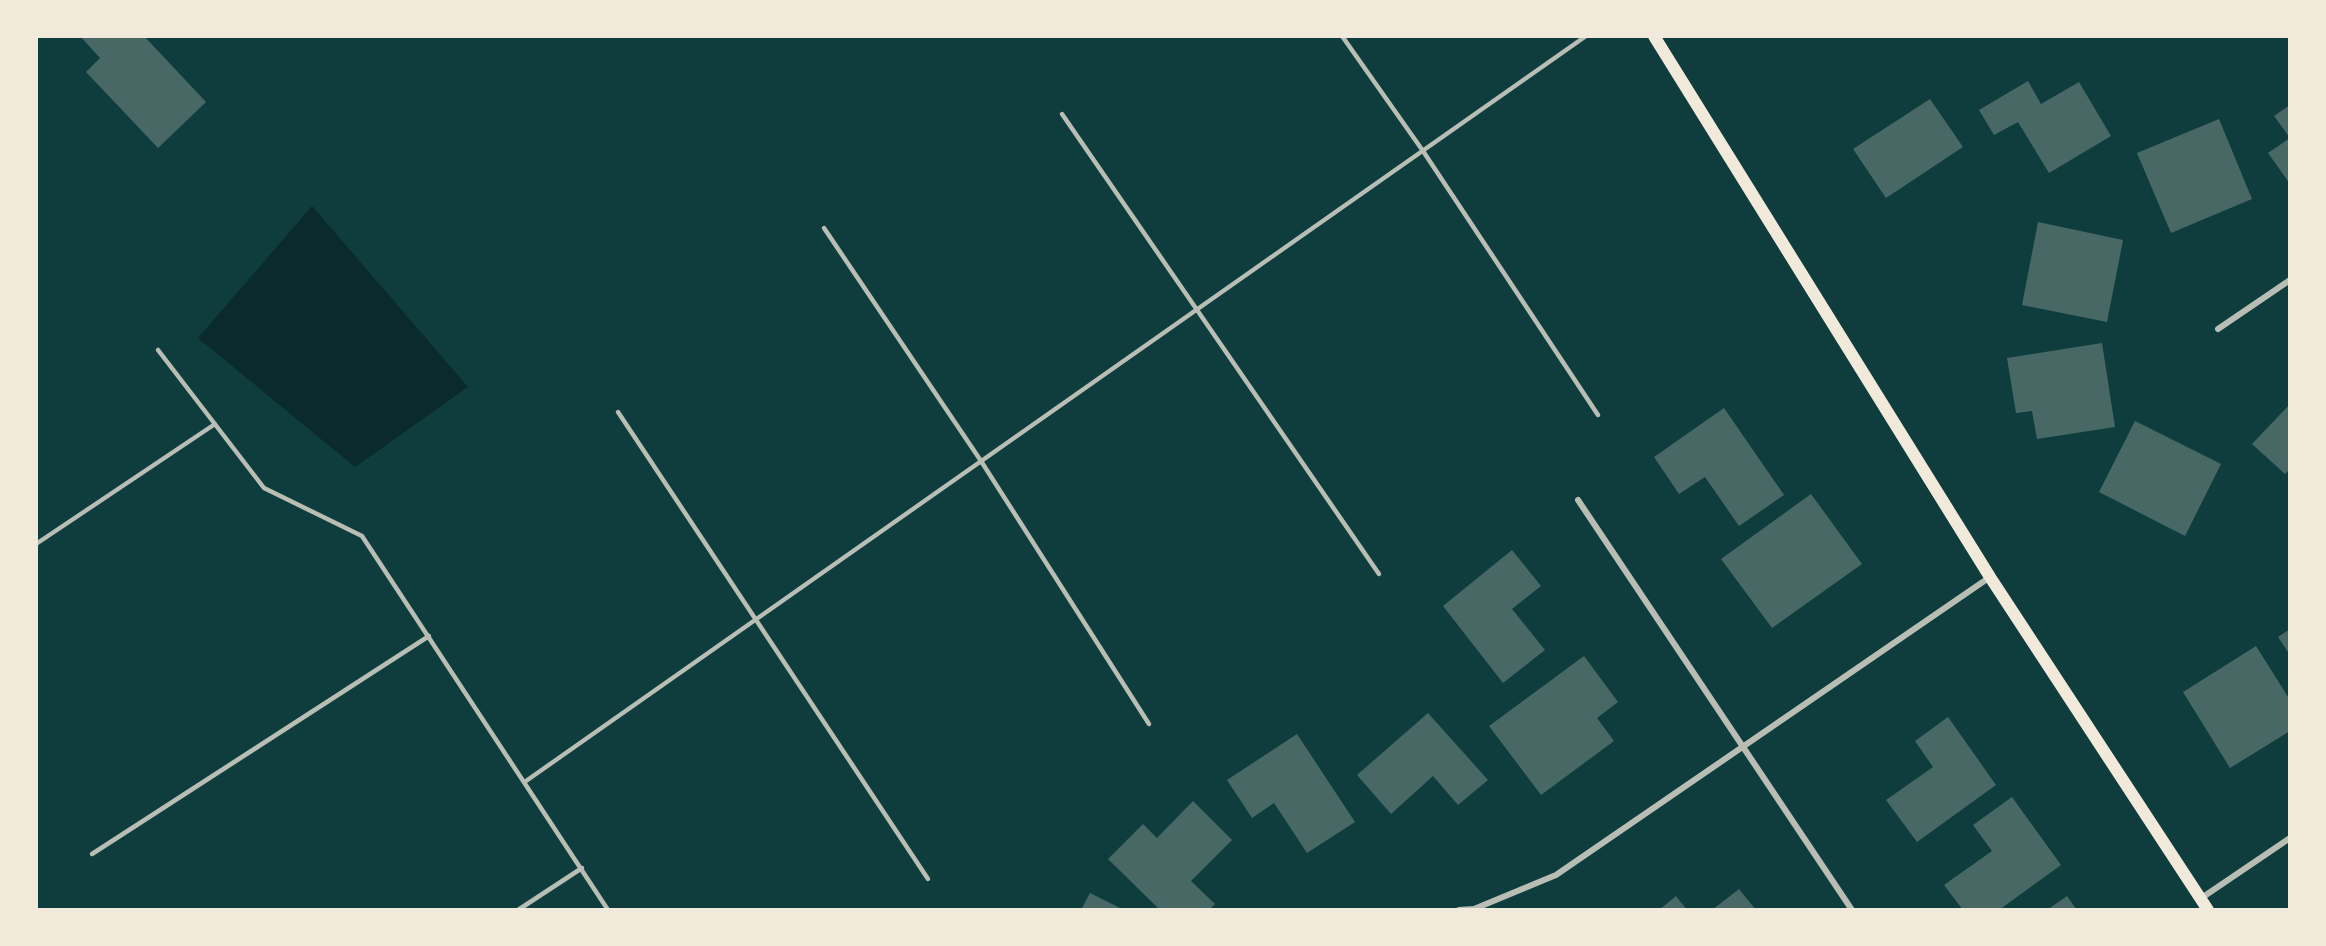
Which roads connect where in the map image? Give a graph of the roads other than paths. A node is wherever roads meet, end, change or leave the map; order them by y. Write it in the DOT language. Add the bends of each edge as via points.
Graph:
graph roads {
  1 [pos="1342,36"];
  2 [pos="1586,36"];
  3 [pos="1654,36"];
  4 [pos="1062,114"];
  5 [pos="1423,151"];
  6 [pos="824,228"];
  7 [pos="2290,280"];
  8 [pos="1197,309"];
  9 [pos="2218,329"];
  10 [pos="158,350"];
  11 [pos="618,412"];
  12 [pos="1598,415"];
  13 [pos="215,424"];
  14 [pos="981,461"];
  15 [pos="1578,500"];
  16 [pos="36,544"];
  17 [pos="1379,574"];
  18 [pos="1990,577"];
  19 [pos="757,619"];
  20 [pos="429,636"];
  21 [pos="1149,724"];
  22 [pos="1744,747"];
  23 [pos="526,782"];
  24 [pos="2290,838"];
  25 [pos="92,854"];
  26 [pos="582,868"];
  27 [pos="927,879"];
  28 [pos="2204,905"];
  29 [pos="518,910"];
  30 [pos="608,910"];
  31 [pos="1459,910"];
  32 [pos="1852,910"];
  1 -- 5 [label="lane"];
  2 -- 5 [label="lane"];
  3 -- 18 [label="main road"];
  4 -- 8 [label="lane"];
  5 -- 8 [label="lane"];
  5 -- 12 [label="lane"];
  6 -- 14 [label="lane"];
  7 -- 9 [label="street"];
  8 -- 14 [label="lane"];
  8 -- 17 [label="lane"];
  10 -- 13 [label="lane"];
  11 -- 19 [label="lane"];
  13 -- 16 [label="lane"];
  13 -- 20 [label="lane" via="264,488 362,536"];
  14 -- 19 [label="lane"];
  14 -- 21 [label="lane"];
  15 -- 22 [label="street"];
  18 -- 22 [label="street"];
  18 -- 28 [label="main road"];
  19 -- 23 [label="lane"];
  19 -- 27 [label="lane"];
  20 -- 23 [label="lane"];
  20 -- 25 [label="lane"];
  22 -- 31 [label="street" via="1556,875 1473,909"];
  22 -- 32 [label="street"];
  23 -- 26 [label="lane"];
  24 -- 28 [label="street"];
  26 -- 29 [label="lane"];
  26 -- 30 [label="lane"];
}
